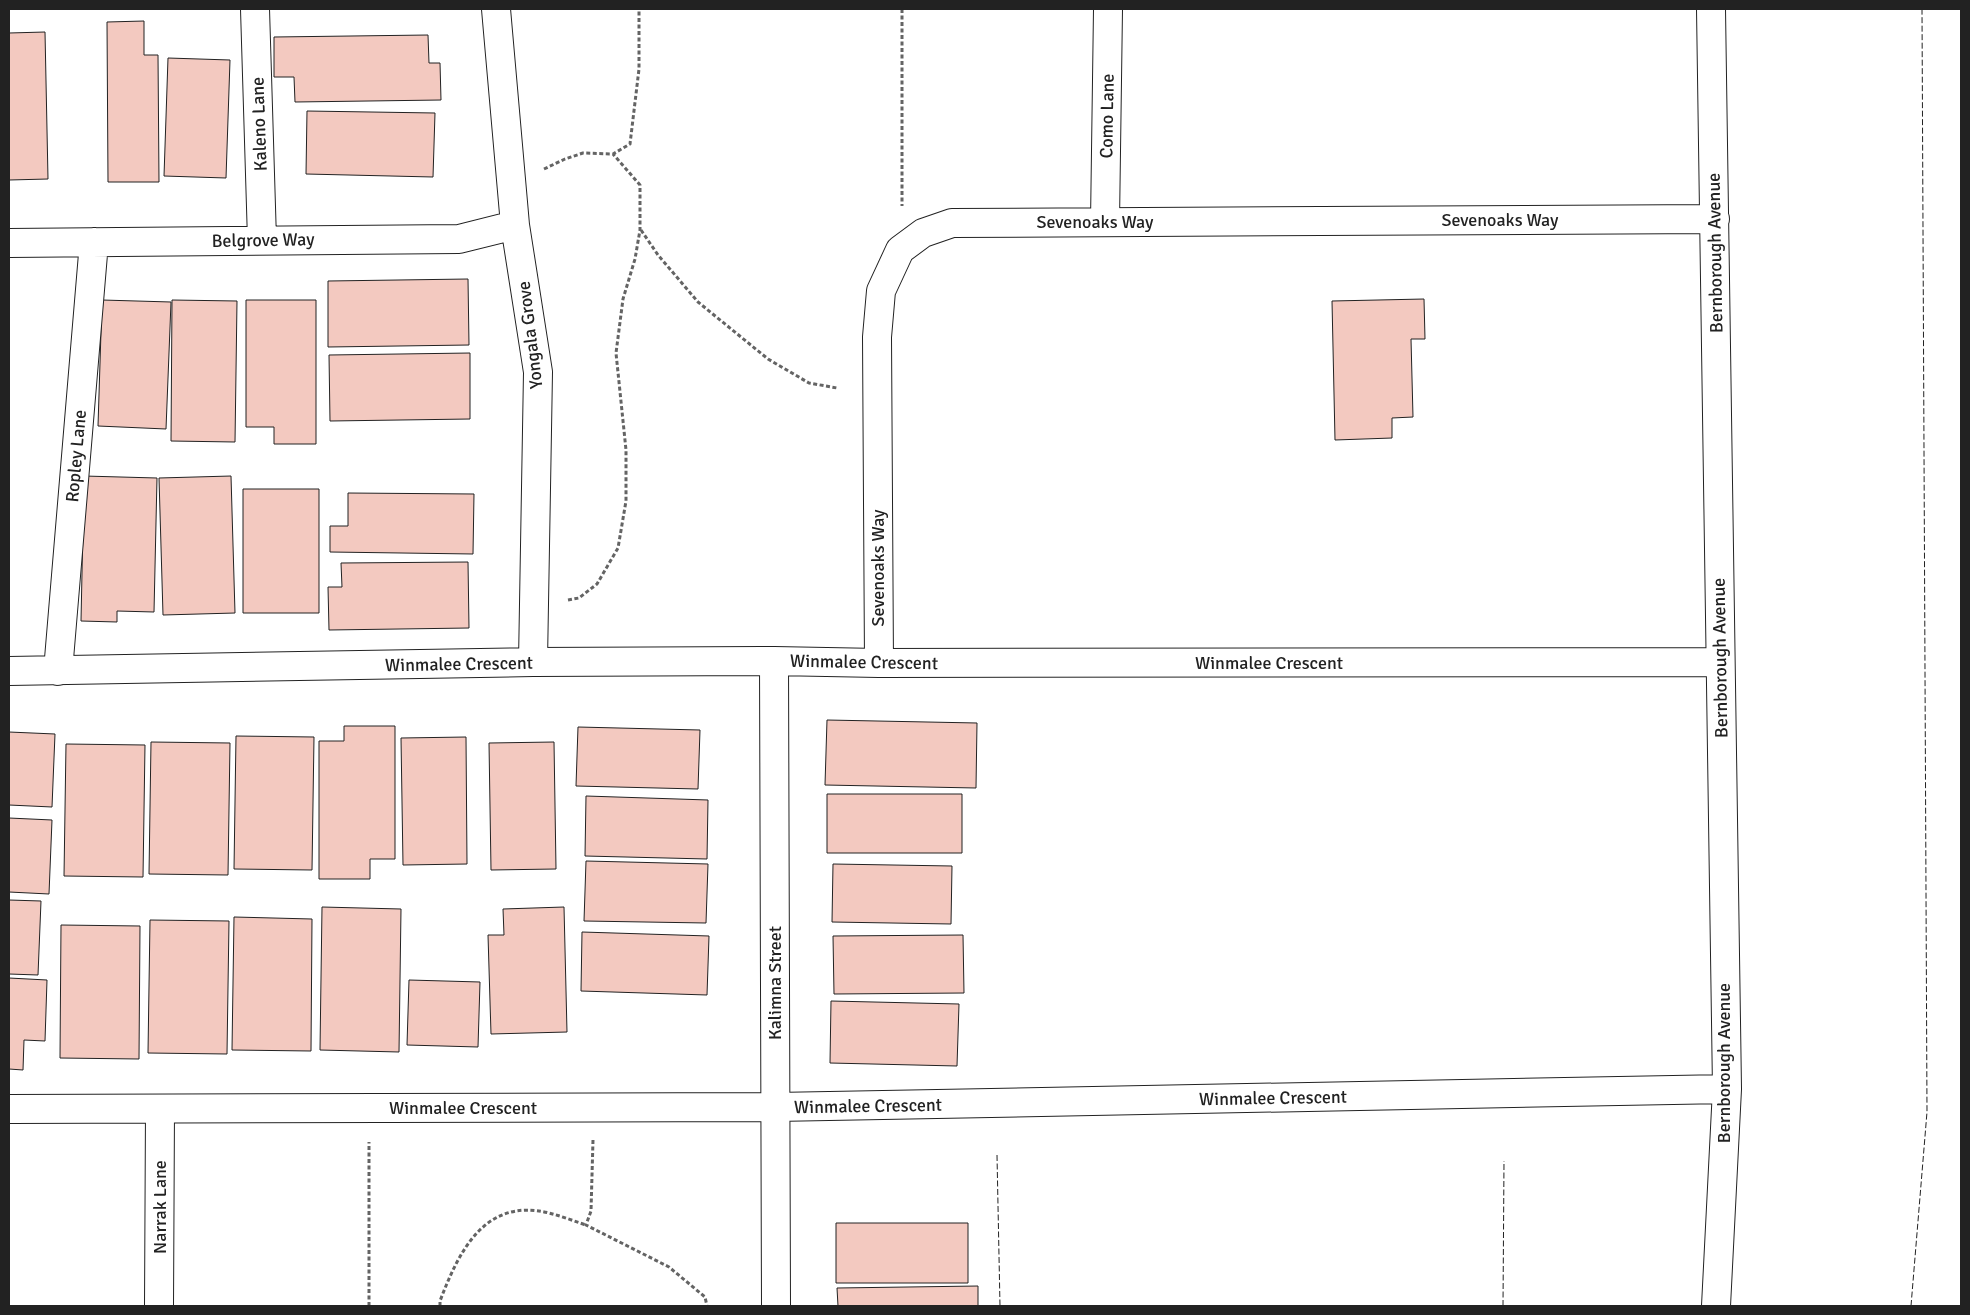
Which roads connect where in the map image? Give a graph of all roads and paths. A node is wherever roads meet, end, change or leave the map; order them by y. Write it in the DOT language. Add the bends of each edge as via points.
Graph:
graph roads {
  1 [pos="255,9"];
  2 [pos="496,9"];
  3 [pos="639,9"];
  4 [pos="902,9"];
  5 [pos="1108,9"];
  6 [pos="1711,9"];
  7 [pos="613,154"];
  8 [pos="543,169"];
  9 [pos="902,216"];
  10 [pos="1715,219"];
  11 [pos="1105,222"];
  12 [pos="515,225"];
  13 [pos="640,230"];
  14 [pos="262,240"];
  15 [pos="94,242"];
  16 [pos="9,243"];
  17 [pos="836,388"];
  18 [pos="563,601"];
  19 [pos="774,661"];
  20 [pos="532,662"];
  21 [pos="1720,662"];
  22 [pos="879,663"];
  23 [pos="9,671"];
  24 [pos="58,671"];
  25 [pos="1727,1088"];
  26 [pos="9,1108"];
  27 [pos="160,1108"];
  28 [pos="775,1108"];
  29 [pos="369,1138"];
  30 [pos="593,1140"];
  31 [pos="586,1225"];
  32 [pos="159,1306"];
  33 [pos="369,1306"];
  34 [pos="440,1306"];
  35 [pos="707,1306"];
  36 [pos="776,1306"];
  37 [pos="1716,1306"];
  1 -- 14 [label="street, Kaleno Lane"];
  2 -- 12 [label="street, Yongala Grove"];
  3 -- 7 [label="path" via="639,69 630,144"];
  4 -- 9 [label="path"];
  5 -- 11 [label="street, Como Lane"];
  6 -- 10 [label="street, Bernborough Avenue"];
  7 -- 8 [label="path" via="583,153"];
  7 -- 13 [label="path" via="640,186"];
  10 -- 11 [label="street, Sevenoaks Way"];
  10 -- 21 [label="street, Bernborough Avenue"];
  11 -- 22 [label="street, Sevenoaks Way" via="952,223 923,233 900,250 881,291 877,337"];
  12 -- 14 [label="street, Belgrove Way" via="458,239"];
  12 -- 20 [label="street, Yongala Grove" via="538,372"];
  13 -- 17 [label="path" via="698,302 768,359 809,383"];
  13 -- 18 [label="path" via="623,299 616,353 626,450 626,501 618,548 597,584 579,598"];
  14 -- 15 [label="street, Belgrove Way"];
  15 -- 16 [label="street, Belgrove Way"];
  15 -- 24 [label="street, Ropley Lane"];
  19 -- 20 [label="street, Winmalee Crescent"];
  19 -- 22 [label="street, Winmalee Crescent"];
  19 -- 28 [label="street, Kalimna Street"];
  20 -- 24 [label="street, Winmalee Crescent"];
  21 -- 22 [label="street, Winmalee Crescent"];
  21 -- 25 [label="street, Bernborough Avenue"];
  23 -- 24 [label="street, Winmalee Crescent"];
  25 -- 28 [label="street, Winmalee Crescent"];
  25 -- 37 [label="street, Bernborough Avenue"];
  26 -- 27 [label="street, Winmalee Crescent"];
  27 -- 28 [label="street, Winmalee Crescent"];
  27 -- 32 [label="street, Narrak Lane"];
  28 -- 36 [label="street, Kalimna Street"];
  29 -- 33 [label="path"];
  30 -- 31 [label="path" via="591,1211"];
  31 -- 34 [label="path" via="548,1212 523,1210 507,1212 486,1223 462,1251"];
  31 -- 35 [label="path" via="670,1268 705,1297"];
}
